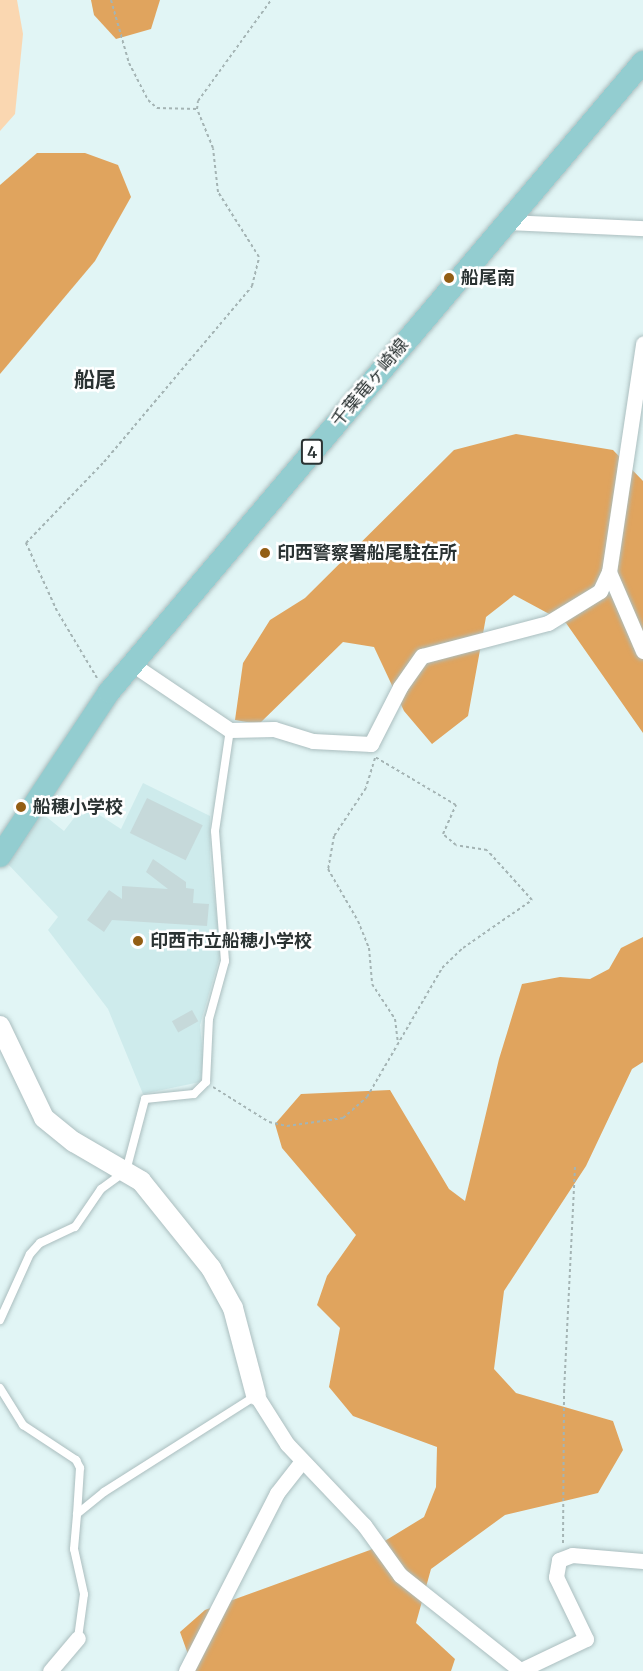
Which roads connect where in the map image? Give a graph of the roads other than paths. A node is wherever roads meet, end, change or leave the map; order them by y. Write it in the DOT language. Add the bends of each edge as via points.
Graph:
graph roads {
  1 [pos="643,62"];
  2 [pos="509,222"];
  3 [pos="643,228"];
  4 [pos="643,344"];
  5 [pos="609,572"];
  6 [pos="643,651"];
  7 [pos="132,664"];
  8 [pos="230,730"];
  9 [pos="0,856"];
  10 [pos="0,1026"];
  11 [pos="4,1049"];
  12 [pos="126,1171"];
  13 [pos="0,1320"];
  14 [pos="0,1388"];
  15 [pos="256,1395"];
  16 [pos="302,1462"];
  17 [pos="77,1514"];
  18 [pos="643,1561"];
  19 [pos="78,1638"];
  20 [pos="50,1671"];
  21 [pos="186,1671"];
  22 [pos="521,1671"];
  1 -- 2 [label="main road, 千葉竜ヶ崎線 / 4"];
  2 -- 3 [label="street"];
  2 -- 7 [label="main road, 千葉竜ヶ崎線 / 4"];
  4 -- 5 [label="street"];
  5 -- 6 [label="street"];
  5 -- 8 [label="street" via="600,591 548,624 422,656 400,687 373,750 313,741 274,729"];
  7 -- 8 [label="street"];
  7 -- 9 [label="main road, 千葉竜ヶ崎線 / 4" via="109,692"];
  8 -- 12 [label="lane" via="215,831 225,961 209,1019 206,1082 194,1094 145,1099"];
  10 -- 11 [label="street"];
  11 -- 12 [label="street" via="44,1118 74,1142"];
  12 -- 13 [label="lane" via="101,1189 75,1227 40,1243 30,1254"];
  12 -- 15 [label="street" via="156,1197 211,1268 233,1308"];
  14 -- 17 [label="lane" via="23,1425 76,1461 80,1468"];
  15 -- 16 [label="street"];
  15 -- 17 [label="lane" via="104,1492"];
  16 -- 21 [label="street" via="277,1493"];
  16 -- 22 [label="street" via="364,1525 400,1575"];
  17 -- 19 [label="lane" via="74,1549 84,1594"];
  18 -- 22 [label="street" via="572,1555 562,1558 556,1577 586,1639"];
  19 -- 20 [label="street"];
}
